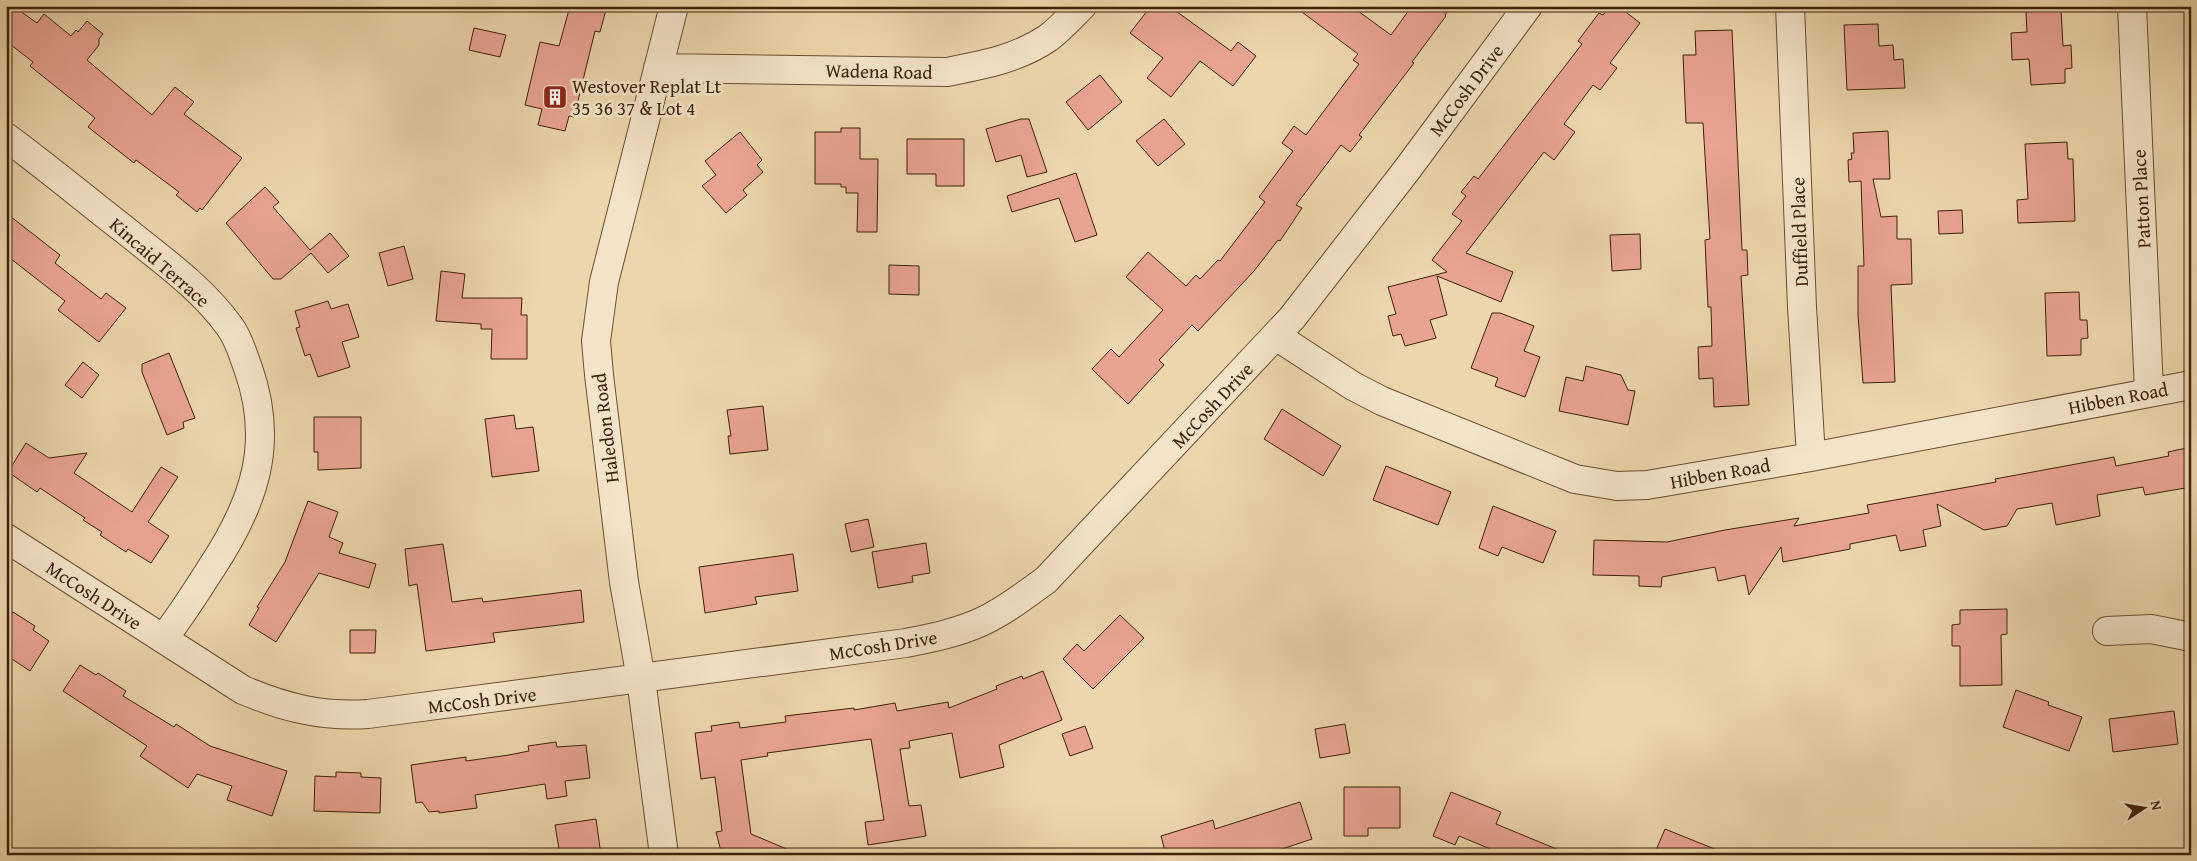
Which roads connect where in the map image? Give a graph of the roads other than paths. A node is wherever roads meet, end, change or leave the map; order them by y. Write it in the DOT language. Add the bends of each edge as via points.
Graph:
graph roads {
  1 [pos="674,6"];
  2 [pos="1082,6"];
  3 [pos="1528,6"];
  4 [pos="1790,6"];
  5 [pos="2132,6"];
  6 [pos="658,68"];
  7 [pos="6,137"];
  8 [pos="1276,336"];
  9 [pos="2191,385"];
  10 [pos="2149,391"];
  11 [pos="1811,457"];
  12 [pos="6,538"];
  13 [pos="2107,631"];
  14 [pos="2191,637"];
  15 [pos="163,639"];
  16 [pos="641,679"];
  17 [pos="664,855"];
  1 -- 6 [label="street, Haledon Road"];
  2 -- 6 [label="street, Wadena Road" via="1036,45 990,64 947,72"];
  3 -- 8 [label="street, McCosh Drive" via="1406,171"];
  4 -- 11 [label="street, Duffield Place"];
  5 -- 10 [label="street, Patton Place"];
  6 -- 16 [label="street, Haledon Road" via="604,282 596,341 624,582"];
  7 -- 15 [label="street, Kincaid Terrace" via="202,294 231,328 255,389 261,442 254,483 245,510 184,613"];
  8 -- 11 [label="street, Hibben Road" via="1382,401 1575,479 1617,486 1647,486"];
  8 -- 16 [label="street, McCosh Drive" via="1046,580 981,622 949,634 906,644"];
  9 -- 10 [label="street, Hibben Road"];
  10 -- 11 [label="street, Hibben Road"];
  12 -- 15 [label="street, McCosh Drive"];
  13 -- 14 [label="street" via="2151,629"];
  15 -- 16 [label="street, McCosh Drive" via="243,690 275,704 343,716"];
  16 -- 17 [label="street, Haledon Road"];
}
